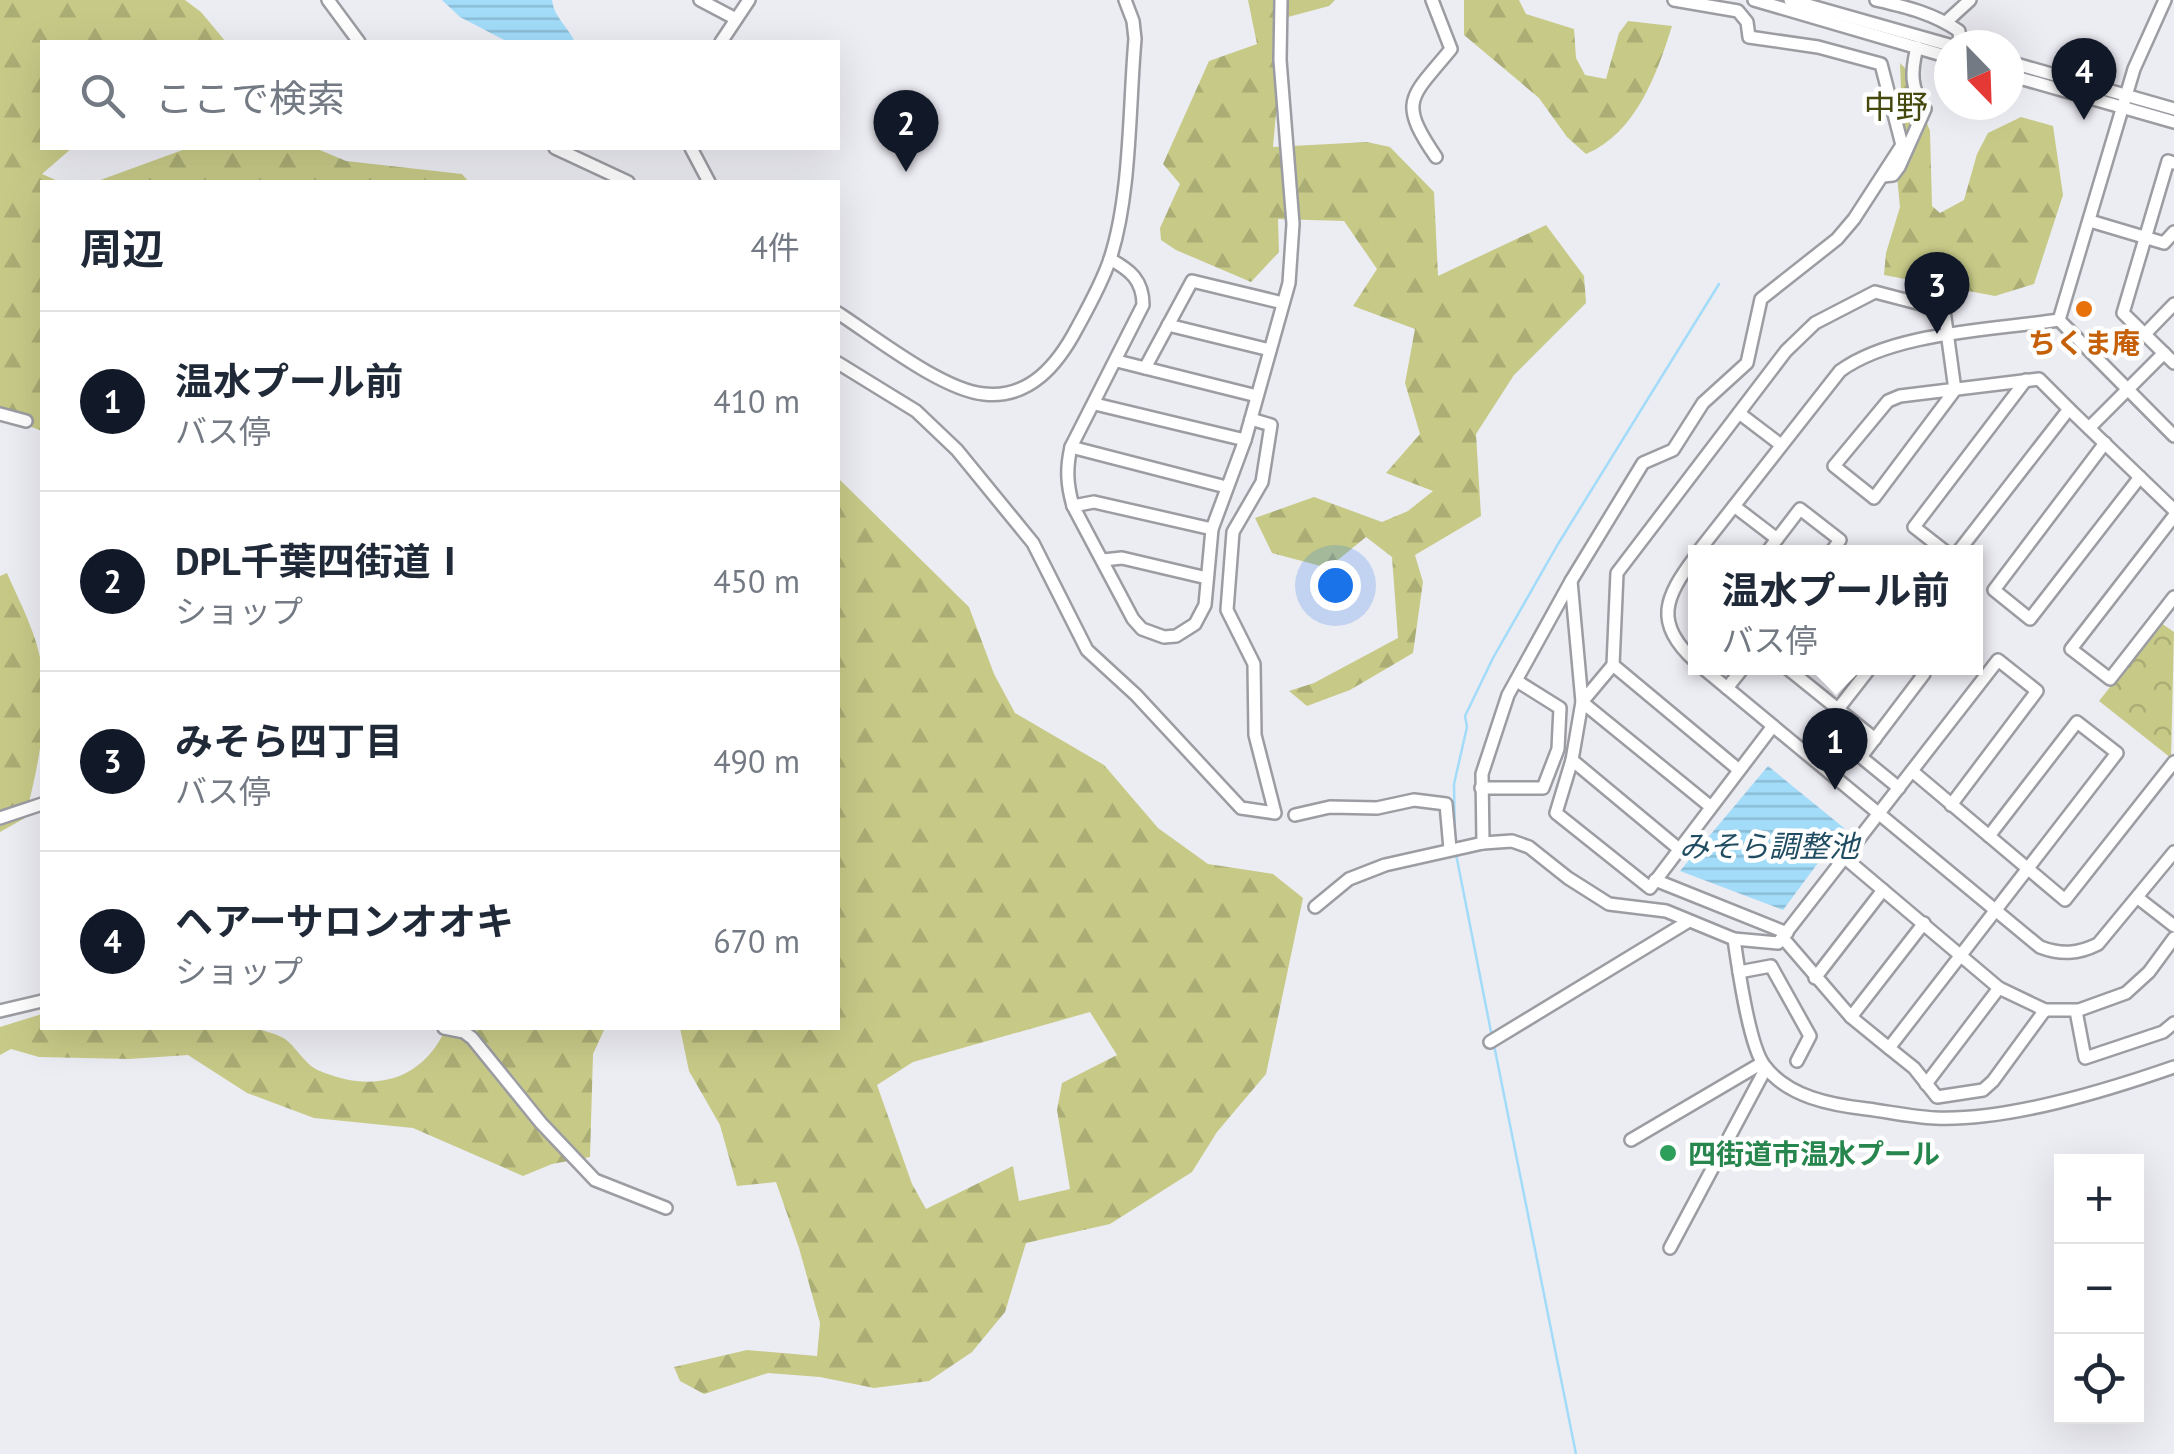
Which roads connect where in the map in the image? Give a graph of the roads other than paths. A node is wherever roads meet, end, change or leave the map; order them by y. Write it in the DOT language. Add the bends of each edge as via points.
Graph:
graph roads {
  1 [pos="328,0"];
  2 [pos="700,0"];
  3 [pos="749,0"];
  4 [pos="1125,0"];
  5 [pos="1280,0"];
  6 [pos="1432,0"];
  7 [pos="1674,0"];
  8 [pos="1754,0"];
  9 [pos="1790,0"];
  10 [pos="1876,0"];
  11 [pos="1970,0"];
  12 [pos="2165,0"];
  13 [pos="1740,6"];
  14 [pos="736,20"];
  15 [pos="1946,22"];
  16 [pos="1958,30"];
  17 [pos="358,40"];
  18 [pos="722,40"];
  19 [pos="1912,42"];
  20 [pos="1934,44"];
  21 [pos="1934,50"];
  22 [pos="2024,67"];
  23 [pos="2024,78"];
  24 [pos="2124,101"];
  25 [pos="2174,109"];
  26 [pos="2174,122"];
  27 [pos="560,150"];
  28 [pos="692,150"];
  29 [pos="1436,157"];
  30 [pos="2174,162"];
  31 [pos="1883,176"];
  32 [pos="624,180"];
  33 [pos="708,180"];
  34 [pos="2090,220"];
  35 [pos="2174,232"];
  36 [pos="2146,237"];
  37 [pos="1110,259"];
  38 [pos="1283,303"];
  39 [pos="2174,304"];
  40 [pos="840,314"];
  41 [pos="2059,320"];
  42 [pos="1168,325"];
  43 [pos="2145,334"];
  44 [pos="1948,336"];
  45 [pos="1270,350"];
  46 [pos="2169,358"];
  47 [pos="1117,360"];
  48 [pos="840,364"];
  49 [pos="1145,368"];
  50 [pos="2026,380"];
  51 [pos="1955,390"];
  52 [pos="2129,391"];
  53 [pos="1258,396"];
  54 [pos="1094,404"];
  55 [pos="2069,408"];
  56 [pos="0,414"];
  57 [pos="1739,414"];
  58 [pos="1251,419"];
  59 [pos="26,420"];
  60 [pos="2089,428"];
  61 [pos="2174,436"];
  62 [pos="1244,440"];
  63 [pos="2105,443"];
  64 [pos="1781,445"];
  65 [pos="1071,448"];
  66 [pos="2140,477"];
  67 [pos="1226,487"];
  68 [pos="1073,506"];
  69 [pos="1734,506"];
  70 [pos="2174,513"];
  71 [pos="1212,529"];
  72 [pos="1777,539"];
  73 [pos="1705,545"];
  74 [pos="1772,545"];
  75 [pos="1836,545"];
  76 [pos="1937,545"];
  77 [pos="1963,545"];
  78 [pos="1103,560"];
  79 [pos="1688,568"];
  80 [pos="1206,578"];
  81 [pos="1571,581"];
  82 [pos="2174,597"];
  83 [pos="2160,614"];
  84 [pos="2174,626"];
  85 [pos="1688,654"];
  86 [pos="1612,665"];
  87 [pos="1711,675"];
  88 [pos="1737,675"];
  89 [pos="1806,675"];
  90 [pos="1865,675"];
  91 [pos="1923,675"];
  92 [pos="1517,682"];
  93 [pos="1727,688"];
  94 [pos="1582,702"];
  95 [pos="1838,709"];
  96 [pos="1773,726"];
  97 [pos="1874,739"];
  98 [pos="1572,760"];
  99 [pos="2174,762"];
  100 [pos="1739,770"];
  101 [pos="1912,771"];
  102 [pos="1480,788"];
  103 [pos="1899,788"];
  104 [pos="40,805"];
  105 [pos="1951,805"];
  106 [pos="1711,807"];
  107 [pos="1878,814"];
  108 [pos="1295,815"];
  109 [pos="0,818"];
  110 [pos="1989,836"];
  111 [pos="1483,843"];
  112 [pos="1680,848"];
  113 [pos="1450,849"];
  114 [pos="2174,852"];
  115 [pos="1846,858"];
  116 [pos="2028,869"];
  117 [pos="1656,880"];
  118 [pos="1883,890"];
  119 [pos="2138,898"];
  120 [pos="1314,907"];
  121 [pos="1996,910"];
  122 [pos="1689,920"];
  123 [pos="1924,924"];
  124 [pos="2174,926"];
  125 [pos="1785,935"];
  126 [pos="2174,938"];
  127 [pos="1734,939"];
  128 [pos="1962,956"];
  129 [pos="1738,972"];
  130 [pos="1815,978"];
  131 [pos="1999,988"];
  132 [pos="40,1001"];
  133 [pos="2046,1010"];
  134 [pos="0,1011"];
  135 [pos="2076,1011"];
  136 [pos="1850,1017"];
  137 [pos="2174,1022"];
  138 [pos="454,1030"];
  139 [pos="1490,1042"];
  140 [pos="1889,1048"];
  141 [pos="1798,1062"];
  142 [pos="1764,1065"];
  143 [pos="2174,1068"];
  144 [pos="1926,1084"];
  145 [pos="1631,1140"];
  146 [pos="666,1208"];
  147 [pos="1670,1248"];
  1 -- 17 [label="street"];
  2 -- 14 [label="street"];
  3 -- 14 [label="street"];
  4 -- 37 [label="street" via="1134,39 1122,206"];
  5 -- 38 [label="street" via="1293,224"];
  6 -- 29 [label="street" via="1451,49 1416,92 1411,113"];
  7 -- 13 [label="street"];
  8 -- 19 [label="street"];
  9 -- 19 [label="street"];
  10 -- 15 [label="street"];
  11 -- 15 [label="street"];
  12 -- 24 [label="street"];
  13 -- 31 [label="street" via="1749,36 1881,64 1902,145"];
  14 -- 18 [label="street"];
  15 -- 16 [label="street"];
  19 -- 20 [label="street"];
  19 -- 21 [label="street"];
  19 -- 31 [label="street" via="1911,76 1925,109 1894,175"];
  22 -- 24 [label="street"];
  23 -- 24 [label="street"];
  24 -- 25 [label="street"];
  24 -- 26 [label="street"];
  24 -- 34 [label="street"];
  27 -- 32 [label="street"];
  28 -- 33 [label="street"];
  30 -- 36 [label="street" via="2168,161"];
  31 -- 81 [label="street" via="1836,239 1761,300 1746,363 1703,403 1673,450 1643,463"];
  34 -- 36 [label="street"];
  34 -- 41 [label="street"];
  35 -- 36 [label="street" via="2164,242"];
  36 -- 43 [label="street" via="2123,313"];
  37 -- 40 [label="street" via="1062,357 1028,386 1004,394 958,388"];
  37 -- 47 [label="street" via="1129,269 1143,294"];
  38 -- 42 [label="street" via="1192,281"];
  38 -- 45 [label="street"];
  39 -- 43 [label="street"];
  41 -- 44 [label="street"];
  41 -- 52 [label="street"];
  42 -- 45 [label="street"];
  42 -- 49 [label="street"];
  43 -- 46 [label="street"];
  44 -- 51 [label="street"];
  44 -- 57 [label="street" via="1944,310 1875,292 1816,323"];
  44 -- 64 [label="street" via="1888,347 1840,371"];
  45 -- 53 [label="street"];
  46 -- 52 [label="street"];
  47 -- 49 [label="street"];
  47 -- 54 [label="street"];
  48 -- 58 [label="street" via="916,411 958,450 1033,543 1087,650 1241,808 1275,812 1254,735 1254,664 1227,610 1232,532 1267,469 1271,424"];
  49 -- 53 [label="street"];
  50 -- 51 [label="street"];
  50 -- 55 [label="street" via="2039,379"];
  50 -- 76 [label="street" via="1914,528"];
  51 -- 51 [label="street" via="1888,401 1834,466 1874,498"];
  52 -- 60 [label="street"];
  52 -- 61 [label="street"];
  53 -- 58 [label="street"];
  54 -- 62 [label="street"];
  54 -- 65 [label="street"];
  55 -- 60 [label="street"];
  55 -- 77 [label="street"];
  56 -- 59 [label="street"];
  57 -- 64 [label="street"];
  57 -- 86 [label="street" via="1619,569"];
  58 -- 62 [label="street"];
  60 -- 63 [label="street"];
  62 -- 67 [label="street"];
  63 -- 66 [label="street"];
  63 -- 66 [label="street" via="1994,590 2030,619"];
  64 -- 69 [label="street"];
  65 -- 67 [label="street"];
  65 -- 68 [label="street" via="1066,469"];
  66 -- 70 [label="street"];
  67 -- 71 [label="street"];
  68 -- 71 [label="street" via="1094,502"];
  68 -- 78 [label="street"];
  69 -- 72 [label="street"];
  69 -- 73 [label="street"];
  70 -- 83 [label="street" via="2071,650 2110,679"];
  71 -- 80 [label="street"];
  72 -- 74 [label="street"];
  72 -- 75 [label="street" via="1800,509 1840,540"];
  78 -- 80 [label="street" via="1122,558"];
  78 -- 80 [label="street" via="1134,619 1164,638 1195,624 1205,605"];
  79 -- 85 [label="street" via="1668,601 1667,618"];
  81 -- 92 [label="street"];
  81 -- 94 [label="street"];
  82 -- 83 [label="street"];
  83 -- 84 [label="street"];
  86 -- 94 [label="street"];
  86 -- 100 [label="street"];
  87 -- 93 [label="street"];
  88 -- 93 [label="street"];
  89 -- 95 [label="street"];
  90 -- 95 [label="street"];
  91 -- 97 [label="street"];
  92 -- 102 [label="street"];
  92 -- 102 [label="street" via="1560,708 1558,749 1543,788"];
  93 -- 96 [label="street"];
  94 -- 98 [label="street"];
  94 -- 106 [label="street"];
  95 -- 97 [label="street"];
  96 -- 100 [label="street"];
  96 -- 107 [label="street"];
  97 -- 103 [label="street" via="1861,757"];
  98 -- 112 [label="street"];
  98 -- 117 [label="street" via="1556,814 1650,888"];
  99 -- 116 [label="street" via="2066,900"];
  100 -- 106 [label="street"];
  101 -- 103 [label="street"];
  101 -- 105 [label="street"];
  101 -- 105 [label="street" via="1998,660 2037,691"];
  102 -- 111 [label="street"];
  103 -- 107 [label="street"];
  104 -- 109 [label="street"];
  105 -- 110 [label="street"];
  106 -- 112 [label="street"];
  107 -- 115 [label="street"];
  107 -- 121 [label="street"];
  108 -- 113 [label="street" via="1414,800 1446,804"];
  110 -- 116 [label="street"];
  110 -- 116 [label="street" via="2077,722 2117,753"];
  111 -- 113 [label="street"];
  111 -- 122 [label="street" via="1529,847 1609,904"];
  112 -- 117 [label="street"];
  113 -- 120 [label="street" via="1349,878"];
  114 -- 119 [label="street"];
  115 -- 118 [label="street"];
  115 -- 125 [label="street"];
  116 -- 121 [label="street"];
  117 -- 125 [label="street"];
  118 -- 123 [label="street"];
  118 -- 130 [label="street"];
  119 -- 121 [label="street" via="2098,944 2070,953 2040,947"];
  119 -- 124 [label="street"];
  121 -- 128 [label="street"];
  122 -- 127 [label="street"];
  122 -- 139 [label="street"];
  123 -- 128 [label="street"];
  123 -- 136 [label="street"];
  125 -- 127 [label="street" via="1778,943"];
  125 -- 130 [label="street"];
  126 -- 135 [label="street" via="2126,993"];
  127 -- 129 [label="street"];
  128 -- 131 [label="street"];
  128 -- 140 [label="street"];
  129 -- 141 [label="street" via="1771,966 1810,1036"];
  129 -- 142 [label="street"];
  130 -- 136 [label="street"];
  131 -- 133 [label="street"];
  131 -- 144 [label="street"];
  132 -- 134 [label="street"];
  133 -- 135 [label="street"];
  133 -- 144 [label="street" via="1983,1090 1938,1098"];
  135 -- 137 [label="street" via="2084,1058 2163,1032"];
  136 -- 140 [label="street"];
  138 -- 146 [label="street" via="472,1038 595,1180"];
  140 -- 144 [label="street"];
  142 -- 143 [label="street" via="1797,1090 1836,1106 1936,1118 2066,1100"];
  142 -- 145 [label="street"];
  142 -- 147 [label="street"];
}
